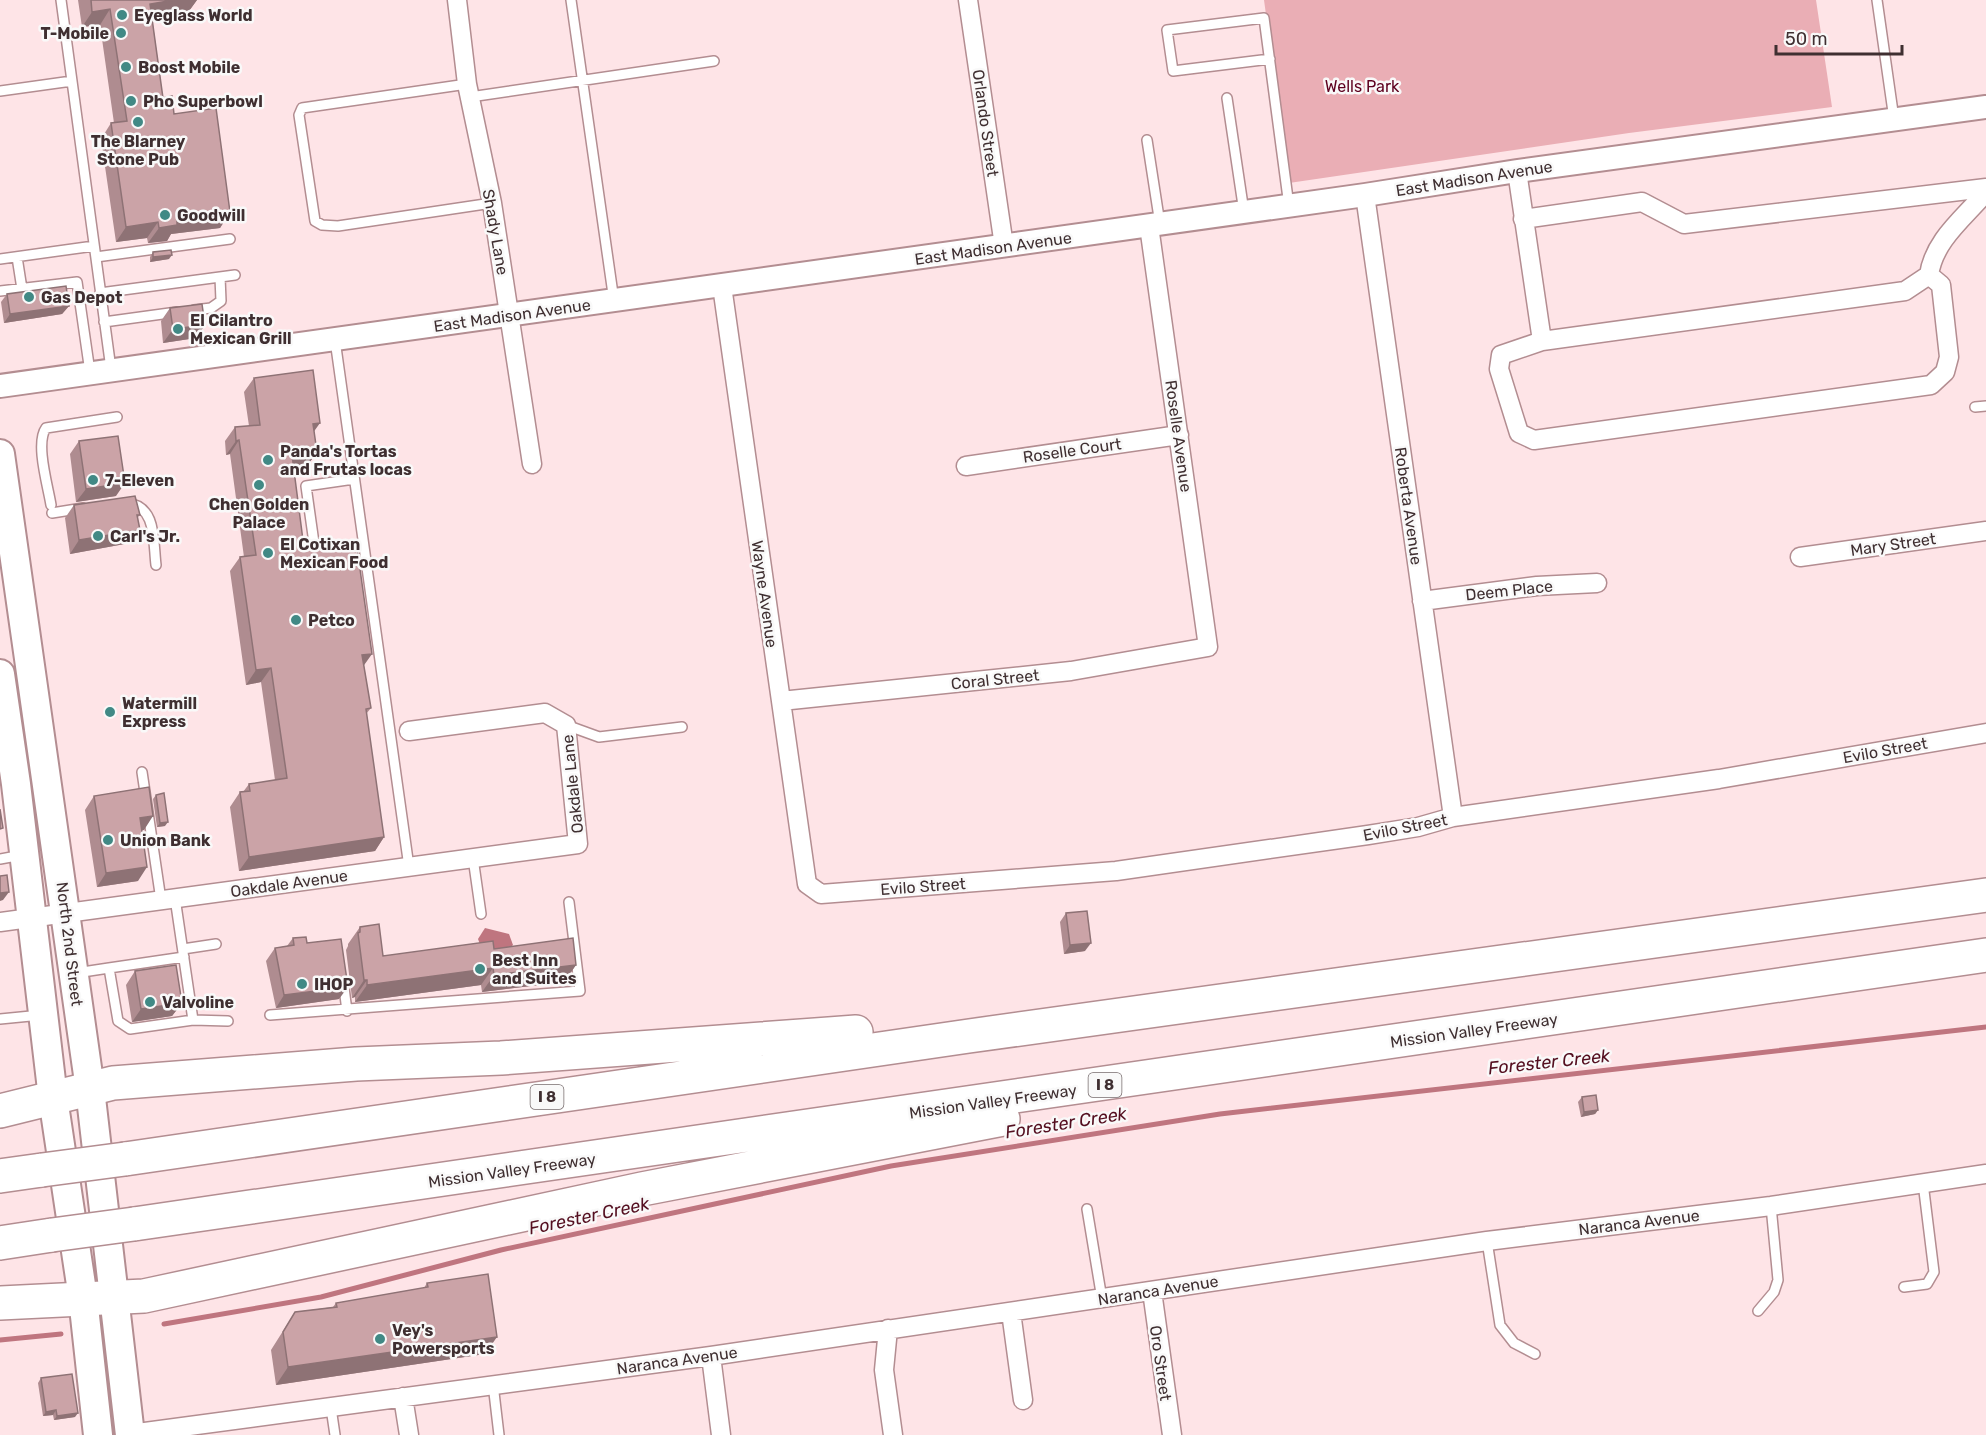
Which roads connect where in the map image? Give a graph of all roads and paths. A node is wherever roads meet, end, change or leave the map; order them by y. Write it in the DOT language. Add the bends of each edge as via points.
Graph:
graph roads {
  1 [pos="60,0"];
  2 [pos="457,0"];
  3 [pos="571,0"];
  4 [pos="968,0"];
  5 [pos="1877,0"];
  6 [pos="1270,59"];
  7 [pos="714,61"];
  8 [pos="583,80"];
  9 [pos="72,81"];
  10 [pos="0,91"];
  11 [pos="469,91"];
  12 [pos="1227,98"];
  13 [pos="1986,107"];
  14 [pos="1894,119"];
  15 [pos="1147,140"];
  16 [pos="1517,171"];
  17 [pos="1986,190"];
  18 [pos="1365,195"];
  19 [pos="492,203"];
  20 [pos="1289,206"];
  21 [pos="1244,212"];
  22 [pos="1523,219"];
  23 [pos="1155,225"];
  24 [pos="230,238"];
  25 [pos="94,246"];
  26 [pos="1004,246"];
  27 [pos="16,257"];
  28 [pos="96,257"];
  29 [pos="0,259"];
  30 [pos="1929,274"];
  31 [pos="235,275"];
  32 [pos="220,277"];
  33 [pos="722,286"];
  34 [pos="22,289"];
  35 [pos="0,291"];
  36 [pos="100,293"];
  37 [pos="614,301"];
  38 [pos="102,306"];
  39 [pos="81,308"];
  40 [pos="510,314"];
  41 [pos="105,322"];
  42 [pos="335,340"];
  43 [pos="1542,341"];
  44 [pos="101,373"];
  45 [pos="0,386"];
  46 [pos="1986,406"];
  47 [pos="1975,407"];
  48 [pos="117,417"];
  49 [pos="1179,435"];
  50 [pos="0,453"];
  51 [pos="532,464"];
  52 [pos="966,466"];
  53 [pos="354,479"];
  54 [pos="117,503"];
  55 [pos="96,506"];
  56 [pos="1986,531"];
  57 [pos="315,550"];
  58 [pos="1800,557"];
  59 [pos="156,565"];
  60 [pos="1597,584"];
  61 [pos="1422,601"];
  62 [pos="1208,647"];
  63 [pos="0,674"];
  64 [pos="781,701"];
  65 [pos="566,725"];
  66 [pos="682,727"];
  67 [pos="409,731"];
  68 [pos="1986,733"];
  69 [pos="142,772"];
  70 [pos="1453,817"];
  71 [pos="578,844"];
  72 [pos="12,857"];
  73 [pos="473,858"];
  74 [pos="409,867"];
  75 [pos="821,894"];
  76 [pos="1986,895"];
  77 [pos="168,899"];
  78 [pos="569,902"];
  79 [pos="65,913"];
  80 [pos="482,914"];
  81 [pos="32,918"];
  82 [pos="0,922"];
  83 [pos="216,944"];
  84 [pos="183,953"];
  85 [pos="1986,955"];
  86 [pos="342,966"];
  87 [pos="109,968"];
  88 [pos="73,973"];
  89 [pos="347,1011"];
  90 [pos="43,1014"];
  91 [pos="270,1015"];
  92 [pos="0,1019"];
  93 [pos="193,1020"];
  94 [pos="228,1021"];
  95 [pos="969,1035"];
  96 [pos="1200,1071"];
  97 [pos="90,1089"];
  98 [pos="53,1098"];
  99 [pos="0,1111"];
  100 [pos="1986,1174"];
  101 [pos="0,1176"];
  102 [pos="1923,1183"];
  103 [pos="1771,1206"];
  104 [pos="1087,1209"];
  105 [pos="1487,1241"];
  106 [pos="0,1242"];
  107 [pos="1904,1287"];
  108 [pos="1152,1291"];
  109 [pos="98,1298"];
  110 [pos="1102,1299"];
  111 [pos="0,1303"];
  112 [pos="1758,1311"];
  113 [pos="1011,1312"];
  114 [pos="888,1329"];
  115 [pos="87,1337"];
  116 [pos="1535,1354"];
  117 [pos="711,1356"];
  118 [pos="493,1384"];
  119 [pos="403,1397"];
  120 [pos="1023,1400"];
  121 [pos="331,1408"];
  122 [pos="98,1435"];
  123 [pos="130,1435"];
  124 [pos="335,1435"];
  125 [pos="409,1435"];
  126 [pos="499,1435"];
  127 [pos="721,1435"];
  128 [pos="893,1435"];
  129 [pos="1172,1435"];
  1 -- 9 [label="lane"];
  2 -- 11 [label="street, Shady Lane"];
  3 -- 8 [label="lane"];
  4 -- 26 [label="street, Orlando Street"];
  5 -- 14 [label="lane"];
  6 -- 6 [label="lane" via="1264,18 1167,30 1173,71"];
  6 -- 20 [label="lane"];
  7 -- 8 [label="lane"];
  8 -- 11 [label="lane"];
  8 -- 37 [label="lane"];
  9 -- 10 [label="lane"];
  9 -- 25 [label="lane"];
  11 -- 19 [label="street, Shady Lane"];
  11 -- 19 [label="lane" via="302,108 299,115 315,221 338,226"];
  12 -- 21 [label="lane"];
  13 -- 14 [label="street, East Madison Avenue"];
  14 -- 16 [label="street, East Madison Avenue"];
  15 -- 23 [label="lane"];
  16 -- 18 [label="street, East Madison Avenue"];
  16 -- 22 [label="street"];
  17 -- 22 [label="street" via="1684,224 1642,202"];
  17 -- 30 [label="street" via="1939,243"];
  18 -- 20 [label="street, East Madison Avenue"];
  18 -- 61 [label="street, Roberta Avenue"];
  19 -- 40 [label="street, Shady Lane"];
  20 -- 21 [label="street, East Madison Avenue"];
  21 -- 23 [label="street, East Madison Avenue"];
  22 -- 43 [label="street"];
  23 -- 26 [label="street, East Madison Avenue"];
  23 -- 49 [label="street, Roselle Avenue"];
  24 -- 28 [label="lane"];
  25 -- 27 [label="lane"];
  25 -- 28 [label="lane"];
  26 -- 33 [label="street, East Madison Avenue"];
  27 -- 29 [label="lane"];
  27 -- 34 [label="lane"];
  28 -- 36 [label="lane"];
  30 -- 43 [label="street" via="1905,291"];
  30 -- 43 [label="street" via="1941,285 1949,357 1946,372 1931,385 1534,440 1519,433 1499,369 1500,355"];
  31 -- 32 [label="lane"];
  32 -- 36 [label="lane"];
  32 -- 41 [label="lane" via="222,296 215,307"];
  33 -- 37 [label="street, East Madison Avenue"];
  33 -- 64 [label="street, Wayne Avenue"];
  34 -- 35 [label="lane"];
  34 -- 39 [label="lane" via="77,282"];
  36 -- 38 [label="lane"];
  37 -- 40 [label="street, East Madison Avenue"];
  38 -- 39 [label="lane"];
  38 -- 41 [label="lane"];
  39 -- 44 [label="lane"];
  40 -- 42 [label="street, East Madison Avenue"];
  40 -- 51 [label="street, Shady Lane"];
  41 -- 44 [label="lane"];
  42 -- 44 [label="street, East Madison Avenue"];
  42 -- 53 [label="lane"];
  44 -- 45 [label="street, East Madison Avenue"];
  46 -- 47 [label="lane"];
  48 -- 55 [label="lane" via="46,428 41,434 52,509"];
  49 -- 52 [label="street, Roselle Court"];
  49 -- 62 [label="street, Roselle Avenue"];
  50 -- 79 [label="main road, North 2nd Street"];
  53 -- 57 [label="lane" via="306,486"];
  53 -- 74 [label="lane"];
  54 -- 59 [label="lane" via="135,503 150,516"];
  56 -- 58 [label="street, Mary Street"];
  60 -- 61 [label="street, Deem Place" via="1537,586"];
  61 -- 70 [label="street, Roberta Avenue"];
  62 -- 64 [label="street, Coral Street" via="1071,671"];
  63 -- 72 [label="main road, North 2nd Street"];
  64 -- 75 [label="street, Wayne Avenue" via="807,884"];
  65 -- 66 [label="lane" via="599,737"];
  65 -- 67 [label="street" via="545,713"];
  65 -- 71 [label="street, Oakdale Lane"];
  68 -- 70 [label="street, Evilo Street" via="1719,779"];
  69 -- 77 [label="lane"];
  70 -- 75 [label="street, Evilo Street" via="1418,827 1116,871"];
  71 -- 73 [label="street, Oakdale Avenue"];
  72 -- 81 [label="main road, North 2nd Street"];
  73 -- 74 [label="street, Oakdale Avenue"];
  73 -- 80 [label="lane"];
  74 -- 77 [label="street, Oakdale Avenue"];
  76 -- 95 [label="highway, I 8"];
  77 -- 79 [label="street, Oakdale Avenue"];
  77 -- 84 [label="lane"];
  78 -- 89 [label="lane" via="580,991"];
  79 -- 81 [label="street, Oakdale Avenue"];
  79 -- 88 [label="main road, North 2nd Street"];
  81 -- 82 [label="street, Oakdale Avenue"];
  81 -- 90 [label="main road, North 2nd Street"];
  83 -- 84 [label="lane"];
  84 -- 87 [label="lane"];
  84 -- 93 [label="lane"];
  85 -- 96 [label="highway, Mission Valley Freeway / I 8"];
  86 -- 89 [label="lane"];
  87 -- 88 [label="lane"];
  87 -- 93 [label="lane" via="118,1021 122,1025 130,1029"];
  88 -- 97 [label="main road, North 2nd Street"];
  89 -- 91 [label="lane"];
  90 -- 92 [label="lane"];
  90 -- 98 [label="main road, North 2nd Street"];
  93 -- 94 [label="lane"];
  95 -- 97 [label="highway" via="907,1028 513,1058 356,1064 113,1083"];
  95 -- 101 [label="highway, I 8, bridge"];
  96 -- 106 [label="highway, Mission Valley Freeway / I 8, bridge"];
  96 -- 109 [label="highway" via="966,1128 642,1189 144,1296"];
  97 -- 98 [label="highway"];
  97 -- 109 [label="main road, North 2nd Street"];
  98 -- 99 [label="highway"];
  98 -- 109 [label="main road, North 2nd Street"];
  100 -- 102 [label="street, Naranca Avenue"];
  102 -- 103 [label="street, Naranca Avenue"];
  102 -- 107 [label="lane" via="1934,1272 1927,1284"];
  103 -- 105 [label="street, Naranca Avenue"];
  103 -- 112 [label="lane" via="1778,1280"];
  104 -- 110 [label="lane"];
  105 -- 108 [label="street, Naranca Avenue"];
  105 -- 116 [label="lane" via="1500,1325 1514,1343"];
  108 -- 110 [label="street, Naranca Avenue"];
  108 -- 129 [label="street, Oro Street"];
  109 -- 111 [label="highway"];
  109 -- 115 [label="main road, North 2nd Street"];
  109 -- 123 [label="main road, North 2nd Street"];
  110 -- 113 [label="street, Naranca Avenue"];
  113 -- 114 [label="street, Naranca Avenue"];
  113 -- 120 [label="street"];
  114 -- 117 [label="street, Naranca Avenue"];
  114 -- 128 [label="street" via="884,1370"];
  115 -- 122 [label="main road, North 2nd Street"];
  115 -- 123 [label="main road" via="102,1351 113,1420 118,1431"];
  117 -- 118 [label="street, Naranca Avenue"];
  117 -- 127 [label="street"];
  118 -- 119 [label="street, Naranca Avenue"];
  118 -- 126 [label="lane"];
  119 -- 121 [label="street, Naranca Avenue"];
  119 -- 125 [label="street"];
  121 -- 123 [label="street, Naranca Avenue"];
  121 -- 124 [label="lane"];
}
